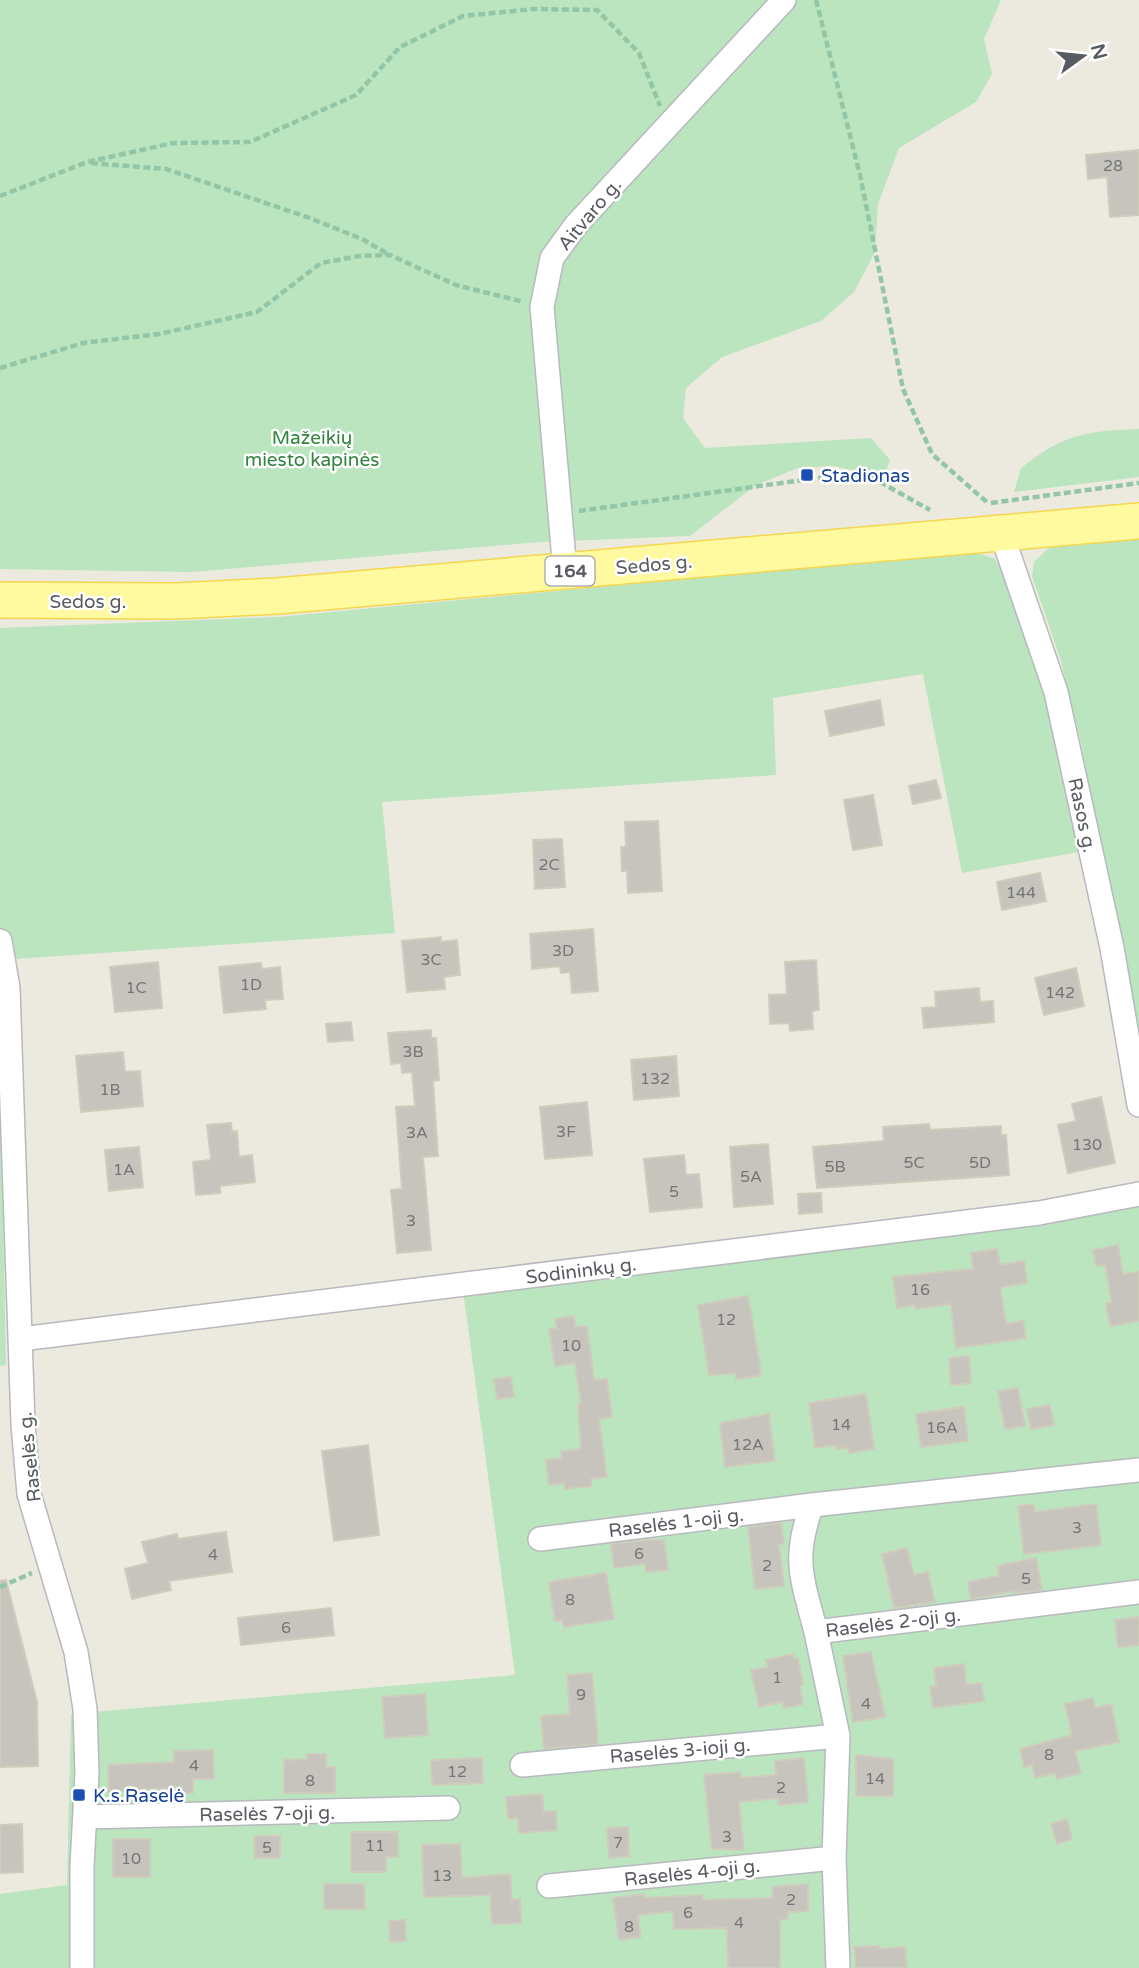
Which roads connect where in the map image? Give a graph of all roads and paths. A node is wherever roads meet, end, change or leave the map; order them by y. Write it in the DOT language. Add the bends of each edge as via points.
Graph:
graph roads {
  1 [pos="784,0"];
  2 [pos="816,0"];
  3 [pos="667,126"];
  4 [pos="87,162"];
  5 [pos="0,196"];
  6 [pos="390,255"];
  7 [pos="542,307"];
  8 [pos="0,368"];
  9 [pos="995,518"];
  10 [pos="1139,521"];
  11 [pos="565,571"];
  12 [pos="0,600"];
  13 [pos="0,941"];
  14 [pos="1139,1105"];
  15 [pos="1139,1194"];
  16 [pos="21,1339"];
  17 [pos="1139,1469"];
  18 [pos="812,1505"];
  19 [pos="540,1539"];
  20 [pos="49,1566"];
  21 [pos="0,1587"];
  22 [pos="1139,1592"];
  23 [pos="816,1632"];
  24 [pos="838,1736"];
  25 [pos="522,1765"];
  26 [pos="449,1808"];
  27 [pos="85,1817"];
  28 [pos="834,1858"];
  29 [pos="549,1886"];
  30 [pos="82,1968"];
  31 [pos="838,1968"];
  1 -- 3 [label="street, Aitvaro g."];
  2 -- 9 [label="path" via="860,175 903,389 932,454"];
  3 -- 4 [label="path" via="639,52 597,10 534,9 463,16 400,47 356,95 250,142 173,143"];
  3 -- 7 [label="street, Aitvaro g." via="576,225 552,258"];
  4 -- 5 [label="path"];
  4 -- 6 [label="path" via="166,169 307,217"];
  6 -- 7 [label="path" via="456,285"];
  6 -- 8 [label="path" via="321,263 257,312 159,334 83,343"];
  7 -- 11 [label="street, Aitvaro g."];
  9 -- 10 [label="main road, Sedos g. / 164"];
  9 -- 11 [label="main road, Sedos g. / 164"];
  9 -- 14 [label="street, Rasos g." via="1056,692 1112,948"];
  11 -- 12 [label="main road, Sedos g. / 164" via="200,600"];
  13 -- 16 [label="street, Raselės g." via="8,988"];
  15 -- 16 [label="street, Sodininkų g." via="1039,1213"];
  16 -- 20 [label="street, Raselės g." via="29,1494"];
  17 -- 18 [label="street, Raselės 1-oji g."];
  18 -- 19 [label="street, Raselės 1-oji g."];
  18 -- 23 [label="street" via="800,1538 799,1563"];
  20 -- 21 [label="path"];
  20 -- 27 [label="street, Raselės g." via="76,1652 85,1709"];
  22 -- 23 [label="street, Raselės 2-oji g."];
  23 -- 24 [label="street, Raselės 2-oji g."];
  24 -- 25 [label="street, Raselės 3-ioji g."];
  24 -- 28 [label="street, Raselės 2-oji g."];
  26 -- 27 [label="street, Raselės 7-oji g."];
  27 -- 30 [label="street, Raselės g."];
  28 -- 29 [label="street, Raselės 4-oji g."];
  28 -- 31 [label="street, Raselės 2-oji g."];
}
